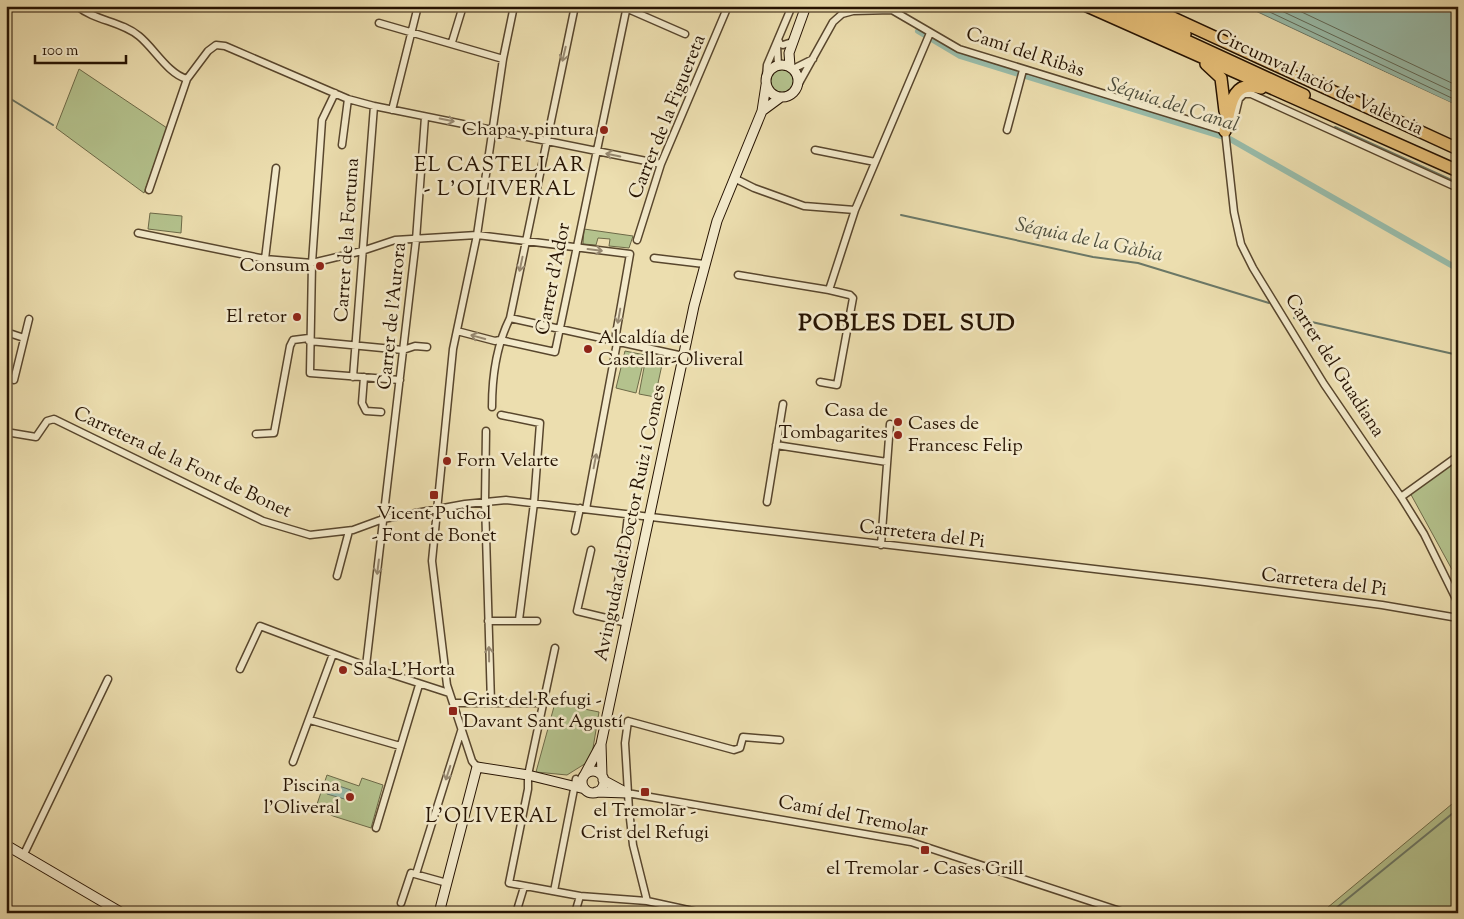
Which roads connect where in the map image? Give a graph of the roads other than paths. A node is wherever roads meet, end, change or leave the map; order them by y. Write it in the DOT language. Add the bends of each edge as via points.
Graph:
graph roads {
  1 [pos="77,6"];
  2 [pos="418,6"];
  3 [pos="463,6"];
  4 [pos="514,6"];
  5 [pos="575,6"];
  6 [pos="728,6"];
  7 [pos="792,6"];
  8 [pos="806,6"];
  9 [pos="1087,6"];
  10 [pos="1111,6"];
  11 [pos="1137,6"];
  12 [pos="1148,6"];
  13 [pos="625,7"];
  14 [pos="379,23"];
  15 [pos="412,32"];
  16 [pos="930,33"];
  17 [pos="684,34"];
  18 [pos="1149,34"];
  19 [pos="778,37"];
  20 [pos="792,39"];
  21 [pos="452,42"];
  22 [pos="814,58"];
  23 [pos="503,59"];
  24 [pos="778,65"];
  25 [pos="792,68"];
  26 [pos="1023,70"];
  27 [pos="187,80"];
  28 [pos="766,81"];
  29 [pos="1282,84"];
  30 [pos="798,85"];
  31 [pos="335,93"];
  32 [pos="782,97"];
  33 [pos="348,99"];
  34 [pos="374,106"];
  35 [pos="392,110"];
  36 [pos="762,111"];
  37 [pos="425,117"];
  38 [pos="492,129"];
  39 [pos="1007,130"];
  40 [pos="1367,132"];
  41 [pos="1225,137"];
  42 [pos="547,140"];
  43 [pos="342,145"];
  44 [pos="1458,148"];
  45 [pos="815,150"];
  46 [pos="596,151"];
  47 [pos="875,162"];
  48 [pos="661,164"];
  49 [pos="1458,166"];
  50 [pos="276,168"];
  51 [pos="1458,171"];
  52 [pos="734,178"];
  53 [pos="1458,188"];
  54 [pos="148,190"];
  55 [pos="855,210"];
  56 [pos="138,233"];
  57 [pos="477,235"];
  58 [pos="416,240"];
  59 [pos="526,240"];
  60 [pos="637,240"];
  61 [pos="576,247"];
  62 [pos="362,251"];
  63 [pos="654,258"];
  64 [pos="265,259"];
  65 [pos="312,263"];
  66 [pos="704,264"];
  67 [pos="738,275"];
  68 [pos="829,290"];
  69 [pos="510,318"];
  70 [pos="29,320"];
  71 [pos="559,330"];
  72 [pos="457,331"];
  73 [pos="6,332"];
  74 [pos="24,338"];
  75 [pos="309,340"];
  76 [pos="500,340"];
  77 [pos="617,343"];
  78 [pos="356,345"];
  79 [pos="427,347"];
  80 [pos="403,350"];
  81 [pos="683,356"];
  82 [pos="353,376"];
  83 [pos="6,377"];
  84 [pos="364,378"];
  85 [pos="400,380"];
  86 [pos="820,382"];
  87 [pos="783,404"];
  88 [pos="492,407"];
  89 [pos="381,412"];
  90 [pos="501,415"];
  91 [pos="890,424"];
  92 [pos="486,431"];
  93 [pos="6,432"];
  94 [pos="256,434"];
  95 [pos="776,445"];
  96 [pos="1458,456"];
  97 [pos="887,462"];
  98 [pos="1401,497"];
  99 [pos="485,502"];
  100 [pos="767,502"];
  101 [pos="534,503"];
  102 [pos="583,508"];
  103 [pos="436,509"];
  104 [pos="628,514"];
  105 [pos="649,517"];
  106 [pos="383,519"];
  107 [pos="349,531"];
  108 [pos="576,531"];
  109 [pos="881,545"];
  110 [pos="591,550"];
  111 [pos="337,576"];
  112 [pos="1458,602"];
  113 [pos="1458,618"];
  114 [pos="611,619"];
  115 [pos="519,620"];
  116 [pos="488,621"];
  117 [pos="537,621"];
  118 [pos="627,623"];
  119 [pos="556,648"];
  120 [pos="332,654"];
  121 [pos="366,666"];
  122 [pos="240,669"];
  123 [pos="108,679"];
  124 [pos="419,685"];
  125 [pos="449,693"];
  126 [pos="454,703"];
  127 [pos="491,703"];
  128 [pos="545,703"];
  129 [pos="310,720"];
  130 [pos="463,727"];
  131 [pos="780,740"];
  132 [pos="601,744"];
  133 [pos="400,746"];
  134 [pos="293,762"];
  135 [pos="477,767"];
  136 [pos="528,776"];
  137 [pos="603,778"];
  138 [pos="579,782"];
  139 [pos="596,792"];
  140 [pos="627,793"];
  141 [pos="376,828"];
  142 [pos="6,845"];
  143 [pos="24,854"];
  144 [pos="413,873"];
  145 [pos="447,883"];
  146 [pos="524,887"];
  147 [pos="554,891"];
  148 [pos="580,896"];
  149 [pos="647,901"];
  150 [pos="401,903"];
  151 [pos="518,910"];
  152 [pos="122,913"];
  153 [pos="439,913"];
  154 [pos="575,913"];
  155 [pos="702,913"];
  156 [pos="1126,913"];
  1 -- 27 [label="street" via="97,19 134,32"];
  2 -- 15 [label="street"];
  3 -- 21 [label="street"];
  4 -- 23 [label="street"];
  5 -- 42 [label="street, one-way"];
  6 -- 48 [label="street, Carrer de la Figuereta"];
  7 -- 19 [label="street"];
  8 -- 20 [label="street"];
  9 -- 18 [label="highway"];
  10 -- 29 [label="highway, Circumval·lació de València"];
  11 -- 29 [label="highway" via="1215,52"];
  12 -- 44 [label="highway, Circumval·lació de València"];
  13 -- 17 [label="street"];
  13 -- 46 [label="street, Carrer d'Ador"];
  14 -- 15 [label="street"];
  15 -- 21 [label="street"];
  15 -- 35 [label="street"];
  16 -- 22 [label="street, Camí del Ribàs" via="892,10 853,11 842,14 833,22"];
  16 -- 26 [label="street, Camí del Ribàs" via="959,49"];
  16 -- 47 [label="street"];
  18 -- 40 [label="highway"];
  18 -- 41 [label="highway" via="1217,72 1224,86"];
  19 -- 20 [label="street" via="783,45"];
  19 -- 24 [label="street"];
  19 -- 28 [label="street" via="767,65"];
  20 -- 24 [label="street"];
  20 -- 25 [label="street" via="789,53"];
  21 -- 23 [label="street" via="462,48"];
  22 -- 25 [label="street"];
  22 -- 30 [label="street, Camí del Ribàs"];
  23 -- 38 [label="street"];
  24 -- 25 [label="street"];
  24 -- 28 [label="street" via="771,69"];
  25 -- 30 [label="street" via="798,76"];
  26 -- 39 [label="street"];
  26 -- 41 [label="street, Camí del Ribàs"];
  27 -- 31 [label="street" via="212,46 220,45"];
  27 -- 54 [label="street"];
  28 -- 32 [label="street" via="774,95"];
  28 -- 36 [label="street, Avinguda del Doctor Ruiz i Comes"];
  29 -- 49 [label="highway, Circumval·lació de València"];
  30 -- 32 [label="street" via="790,95"];
  31 -- 33 [label="street"];
  31 -- 65 [label="street" via="322,120"];
  32 -- 36 [label="street"];
  33 -- 34 [label="street"];
  33 -- 43 [label="street"];
  34 -- 35 [label="street"];
  34 -- 62 [label="street, Carrer de la Fortuna"];
  35 -- 37 [label="street"];
  36 -- 52 [label="street, Avinguda del Doctor Ruiz i Comes"];
  37 -- 38 [label="street, one-way"];
  37 -- 58 [label="street, Carrer de l'Aurora"];
  38 -- 42 [label="street"];
  38 -- 57 [label="street"];
  40 -- 41 [label="highway" via="1249,85 1238,90 1232,99"];
  40 -- 51 [label="highway"];
  41 -- 53 [label="street" via="1232,128 1240,99 1244,94 1251,94"];
  41 -- 98 [label="street, Carrer del Guadiana" via="1241,244 1324,384"];
  42 -- 46 [label="street"];
  42 -- 59 [label="street"];
  45 -- 47 [label="street"];
  48 -- 46 [label="street, one-way"];
  46 -- 61 [label="street, Carrer d'Ador"];
  47 -- 55 [label="street"];
  48 -- 60 [label="street, Carrer de la Figuereta"];
  50 -- 64 [label="street"];
  52 -- 55 [label="street" via="804,206"];
  52 -- 66 [label="street, Avinguda del Doctor Ruiz i Comes"];
  55 -- 68 [label="street"];
  56 -- 64 [label="street"];
  57 -- 58 [label="street"];
  57 -- 59 [label="street"];
  57 -- 72 [label="street"];
  58 -- 62 [label="street" via="395,240"];
  58 -- 80 [label="street, Carrer de l'Aurora"];
  59 -- 61 [label="street"];
  59 -- 69 [label="street, one-way"];
  61 -- 71 [label="street, Carrer d'Ador"];
  61 -- 77 [label="street, one-way" via="630,254"];
  62 -- 65 [label="street"];
  62 -- 78 [label="street, Carrer de la Fortuna"];
  63 -- 66 [label="street"];
  64 -- 65 [label="street"];
  65 -- 75 [label="street"];
  66 -- 81 [label="street, Avinguda del Doctor Ruiz i Comes"];
  67 -- 68 [label="street"];
  68 -- 86 [label="street" via="853,298 837,385"];
  69 -- 71 [label="street"];
  69 -- 76 [label="street"];
  70 -- 74 [label="street"];
  71 -- 76 [label="street, Carrer d'Ador" via="555,352"];
  71 -- 77 [label="street"];
  76 -- 72 [label="street, one-way"];
  72 -- 103 [label="street"];
  73 -- 74 [label="street"];
  74 -- 83 [label="street" via="14,380"];
  75 -- 78 [label="street"];
  75 -- 82 [label="street" via="310,373"];
  75 -- 94 [label="street" via="298,337 290,346 274,433"];
  76 -- 88 [label="street" via="492,385"];
  77 -- 81 [label="street"];
  102 -- 77 [label="street, one-way"];
  78 -- 80 [label="street"];
  78 -- 82 [label="street, Carrer de la Fortuna"];
  79 -- 80 [label="street"];
  80 -- 85 [label="street, Carrer de l'Aurora"];
  81 -- 105 [label="street, Avinguda del Doctor Ruiz i Comes"];
  82 -- 84 [label="street"];
  84 -- 85 [label="street"];
  84 -- 89 [label="street" via="362,403 366,411"];
  85 -- 106 [label="street, Carrer de l'Aurora"];
  87 -- 95 [label="street"];
  90 -- 101 [label="street" via="540,423"];
  91 -- 97 [label="street"];
  92 -- 99 [label="street"];
  93 -- 107 [label="street, Carretera de la Font de Bonet" via="36,437 47,421 54,420 275,526 310,535"];
  95 -- 97 [label="street"];
  95 -- 100 [label="street"];
  96 -- 98 [label="street"];
  97 -- 109 [label="street"];
  98 -- 112 [label="street, Carrer del Guadiana" via="1424,534"];
  99 -- 101 [label="street, Carretera del Pi"];
  99 -- 103 [label="street, Carretera del Pi"];
  99 -- 116 [label="street"];
  101 -- 102 [label="street, Carretera del Pi"];
  101 -- 115 [label="street"];
  102 -- 104 [label="street, Carretera del Pi"];
  102 -- 108 [label="street"];
  103 -- 106 [label="street, Carretera del Pi"];
  103 -- 125 [label="street" via="432,562"];
  104 -- 105 [label="street, Carretera del Pi"];
  104 -- 114 [label="street, Avinguda del Doctor Ruiz i Comes"];
  105 -- 109 [label="street, Carretera del Pi"];
  105 -- 118 [label="street, Avinguda del Doctor Ruiz i Comes"];
  106 -- 107 [label="street, Carretera de la Font de Bonet"];
  106 -- 121 [label="street, Carrer de l'Aurora, one-way"];
  107 -- 111 [label="street"];
  109 -- 113 [label="street, Carretera del Pi" via="1205,582"];
  110 -- 114 [label="street" via="577,611"];
  114 -- 118 [label="street"];
  115 -- 116 [label="street"];
  115 -- 117 [label="street"];
  127 -- 116 [label="street, one-way"];
  118 -- 132 [label="street, Avinguda del Doctor Ruiz i Comes"];
  119 -- 128 [label="street"];
  120 -- 121 [label="street"];
  120 -- 122 [label="street" via="260,626"];
  120 -- 129 [label="street"];
  121 -- 124 [label="street"];
  123 -- 143 [label="street"];
  124 -- 125 [label="street"];
  124 -- 133 [label="street"];
  125 -- 126 [label="street"];
  126 -- 127 [label="street"];
  126 -- 130 [label="street"];
  127 -- 128 [label="street"];
  128 -- 136 [label="street"];
  129 -- 133 [label="street"];
  129 -- 134 [label="street"];
  130 -- 135 [label="street" via="472,761"];
  130 -- 144 [label="street, one-way"];
  131 -- 140 [label="street" via="743,737 740,748 734,750 628,721 625,743"];
  132 -- 137 [label="street, Avinguda del Doctor Ruiz i Comes"];
  132 -- 138 [label="street, Avinguda del Doctor Ruiz i Comes"];
  133 -- 141 [label="street"];
  135 -- 136 [label="street"];
  135 -- 145 [label="street"];
  136 -- 138 [label="street"];
  136 -- 146 [label="street" via="509,883"];
  137 -- 138 [label="street" via="596,772"];
  137 -- 139 [label="street" via="602,788"];
  137 -- 140 [label="street, Camí del Tremolar"];
  138 -- 139 [label="street, Camí del Tremolar" via="585,789"];
  138 -- 147 [label="street, Avinguda del Doctor Ruiz i Comes" via="566,839 560,851"];
  139 -- 140 [label="street, Camí del Tremolar"];
  140 -- 149 [label="street" via="633,845"];
  140 -- 156 [label="street, Camí del Tremolar" via="910,842"];
  142 -- 143 [label="street"];
  143 -- 152 [label="street"];
  144 -- 145 [label="street"];
  144 -- 150 [label="street"];
  145 -- 153 [label="street"];
  146 -- 147 [label="street"];
  146 -- 151 [label="street"];
  147 -- 148 [label="street"];
  148 -- 149 [label="street"];
  148 -- 154 [label="street"];
  149 -- 155 [label="street"];
}
